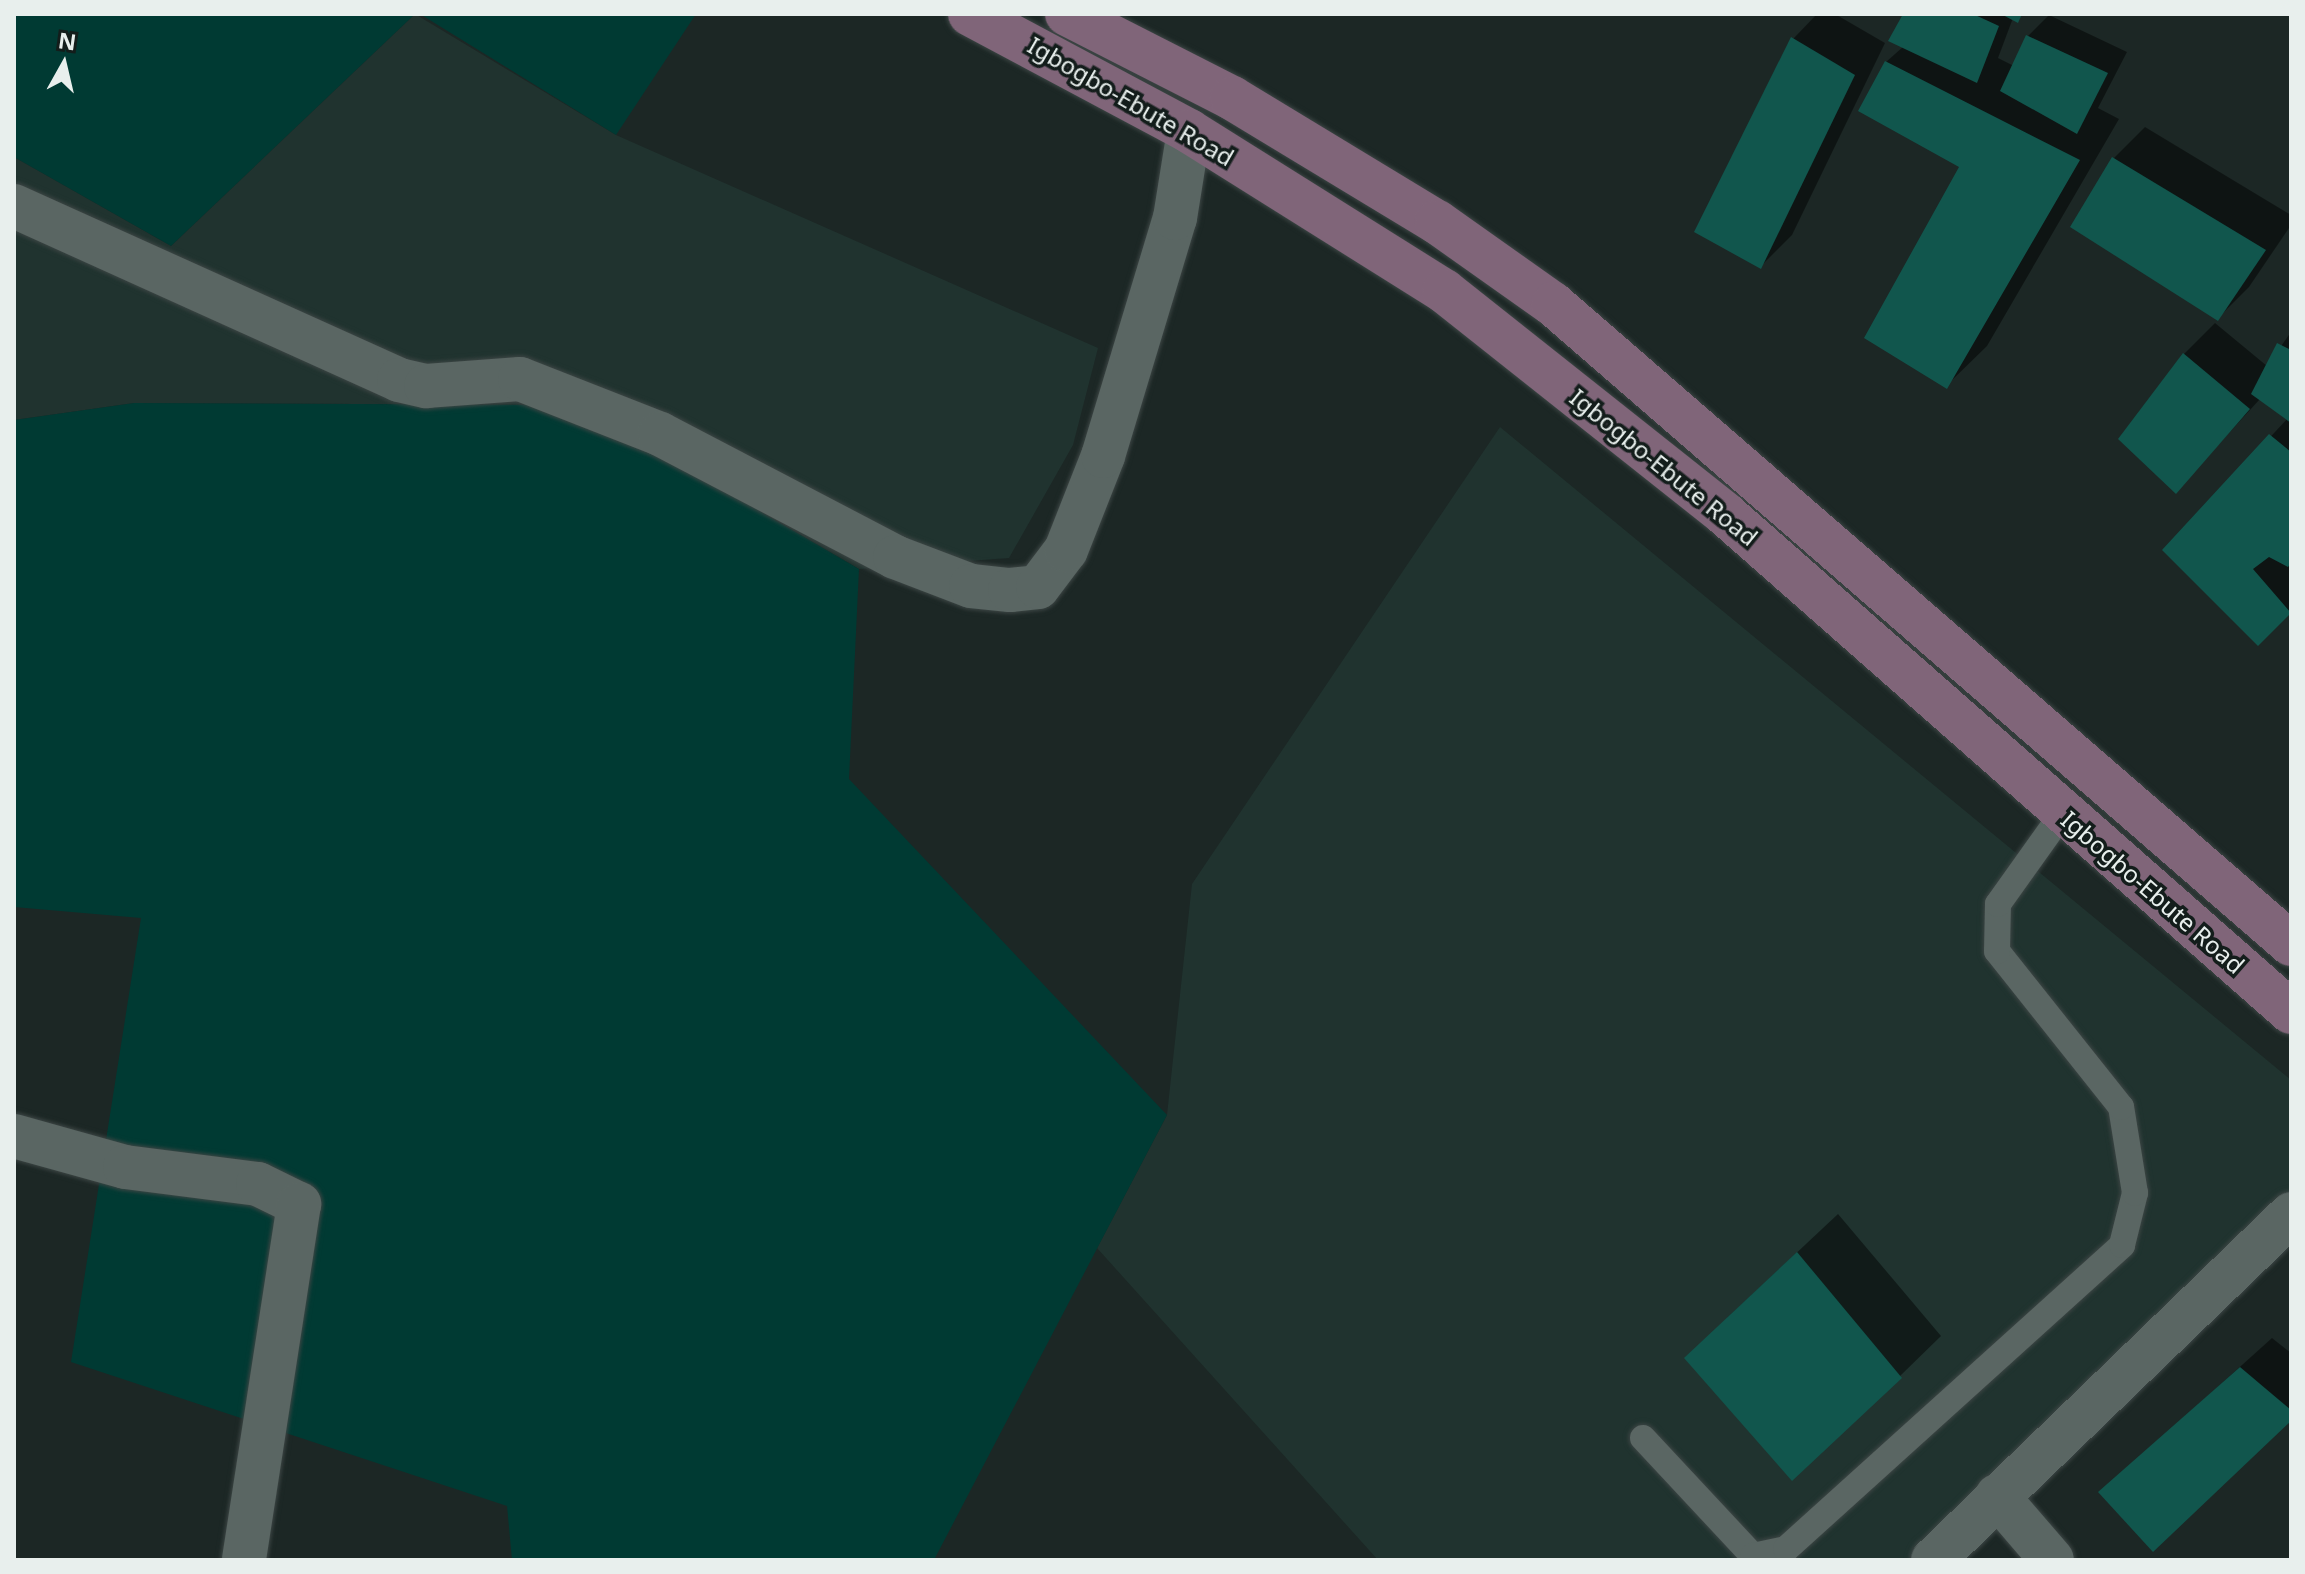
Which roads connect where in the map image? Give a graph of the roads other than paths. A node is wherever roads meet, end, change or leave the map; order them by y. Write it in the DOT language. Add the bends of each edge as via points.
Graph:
graph roads {
  1 [pos="970,14"];
  2 [pos="1067,14"];
  3 [pos="1189,131"];
  4 [pos="14,206"];
  5 [pos="2063,813"];
  6 [pos="2291,944"];
  7 [pos="2291,1012"];
  8 [pos="14,1136"];
  9 [pos="2291,1214"];
  10 [pos="1643,1438"];
  11 [pos="1997,1496"];
  12 [pos="244,1560"];
  13 [pos="1933,1560"];
  14 [pos="2052,1560"];
  1 -- 3 [label="main road, Igbogbo-Ebute Road"];
  2 -- 6 [label="main road, Igbogbo-Ebute Road" via="1232,98 1437,222 1553,304"];
  3 -- 4 [label="street" via="1175,218 1103,456 1066,550 1038,587 1010,590 971,586 895,557 660,434 520,379 426,386 399,380"];
  3 -- 5 [label="main road, Igbogbo-Ebute Road" via="1444,291 1725,514"];
  5 -- 7 [label="main road, Igbogbo-Ebute Road"];
  5 -- 10 [label="lane" via="1998,904 1997,951 2121,1107 2135,1193 2122,1245 1786,1549 1753,1556"];
  8 -- 12 [label="street" via="125,1167 258,1184 299,1204"];
  9 -- 11 [label="street"];
  11 -- 13 [label="street"];
  11 -- 14 [label="street"];
}
